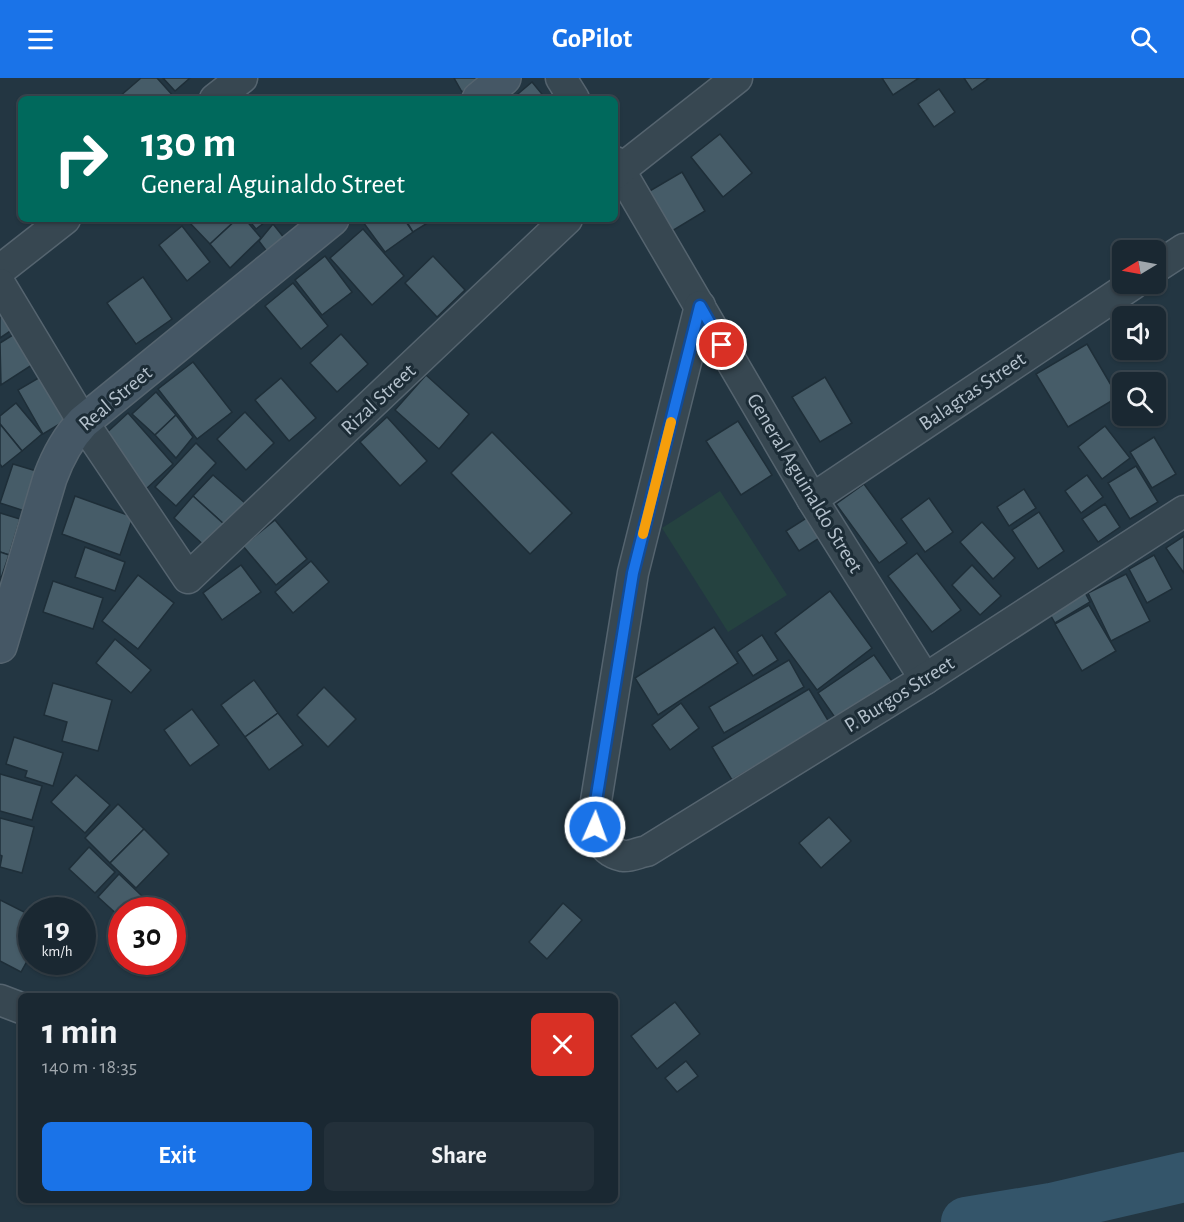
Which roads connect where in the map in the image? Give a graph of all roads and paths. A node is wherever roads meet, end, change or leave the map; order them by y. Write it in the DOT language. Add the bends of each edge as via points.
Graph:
graph roads {
  1 [pos="242,78"];
  2 [pos="504,78"];
  3 [pos="561,78"];
  4 [pos="736,78"];
  5 [pos="219,96"];
  6 [pos="483,96"];
  7 [pos="572,96"];
  8 [pos="618,167"];
  9 [pos="618,170"];
  10 [pos="61,222"];
  11 [pos="328,222"];
  12 [pos="564,222"];
  13 [pos="1184,249"];
  14 [pos="1166,261"];
  15 [pos="0,270"];
  16 [pos="0,284"];
  17 [pos="1118,294"];
  18 [pos="700,306"];
  19 [pos="83,423"];
  20 [pos="812,499"];
  21 [pos="1184,511"];
  22 [pos="0,646"];
  23 [pos="924,679"];
  24 [pos="0,1000"];
  25 [pos="18,1007"];
  1 -- 5 [label="street"];
  2 -- 6 [label="main road"];
  3 -- 7 [label="street"];
  4 -- 8 [label="street"];
  9 -- 18 [label="street, General Aguinaldo Street"];
  10 -- 15 [label="street"];
  11 -- 19 [label="main road, Real Street"];
  12 -- 19 [label="street, Rizal Street" via="188,579"];
  13 -- 14 [label="street"];
  16 -- 19 [label="street"];
  17 -- 20 [label="street, Balagtas Street"];
  18 -- 20 [label="street, General Aguinaldo Street"];
  18 -- 23 [label="street, P. Burgos Street" via="633,573 596,801 595,827 606,848 625,856 647,851"];
  19 -- 22 [label="main road, Real Street" via="58,456"];
  20 -- 23 [label="street, General Aguinaldo Street"];
  21 -- 23 [label="street, P. Burgos Street"];
  24 -- 25 [label="street"];
}
